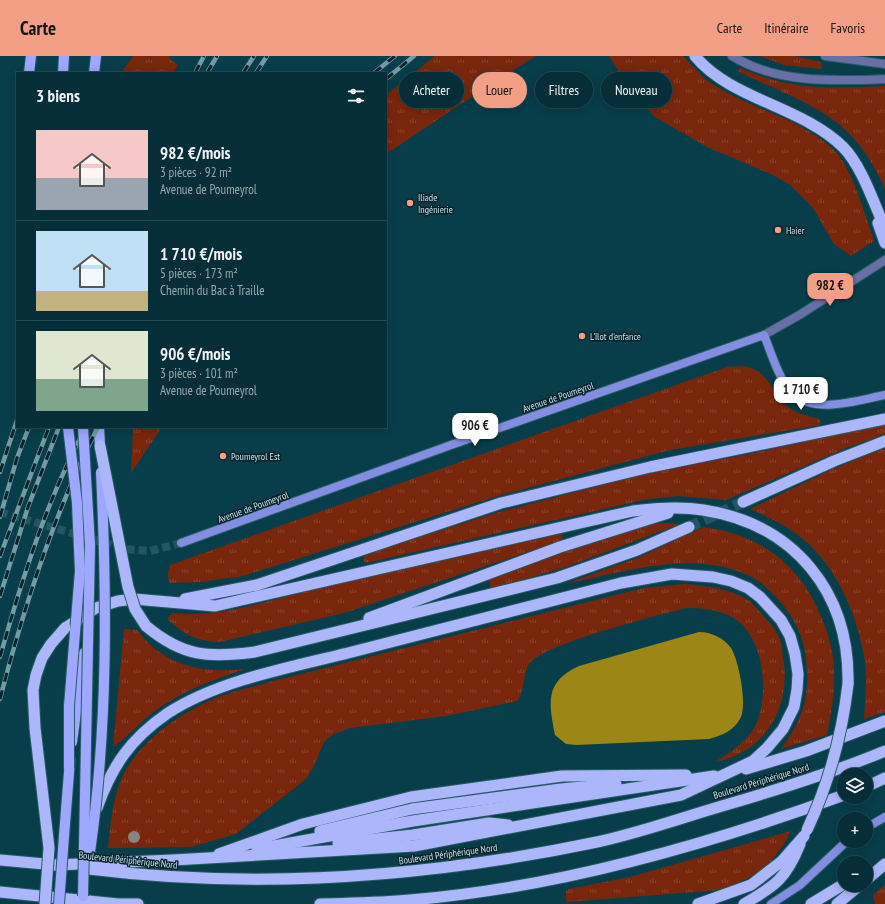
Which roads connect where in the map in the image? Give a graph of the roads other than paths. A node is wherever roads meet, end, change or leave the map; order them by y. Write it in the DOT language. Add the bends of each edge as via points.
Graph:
graph roads {
  1 [pos="31,56"];
  2 [pos="64,56"];
  3 [pos="97,56"];
  4 [pos="695,56"];
  5 [pos="732,56"];
  6 [pos="825,56"];
  7 [pos="885,64"];
  8 [pos="94,70"];
  9 [pos="29,72"];
  10 [pos="63,72"];
  11 [pos="885,79"];
  12 [pos="868,192"];
  13 [pos="885,228"];
  14 [pos="885,243"];
  15 [pos="885,260"];
  16 [pos="764,335"];
  17 [pos="885,395"];
  18 [pos="885,419"];
  19 [pos="68,428"];
  20 [pos="83,428"];
  21 [pos="99,428"];
  22 [pos="885,441"];
  23 [pos="100,446"];
  24 [pos="743,502"];
  25 [pos="702,510"];
  26 [pos="689,528"];
  27 [pos="180,544"];
  28 [pos="171,602"];
  29 [pos="89,622"];
  30 [pos="327,634"];
  31 [pos="885,721"];
  32 [pos="885,751"];
  33 [pos="69,768"];
  34 [pos="727,774"];
  35 [pos="885,778"];
  36 [pos="873,784"];
  37 [pos="837,798"];
  38 [pos="95,812"];
  39 [pos="885,817"];
  40 [pos="873,824"];
  41 [pos="805,833"];
  42 [pos="839,848"];
  43 [pos="207,858"];
  44 [pos="0,860"];
  45 [pos="885,860"];
  46 [pos="885,864"];
  47 [pos="55,865"];
  48 [pos="873,867"];
  49 [pos="873,874"];
  50 [pos="837,888"];
  51 [pos="0,892"];
  52 [pos="852,892"];
  53 [pos="83,900"];
  54 [pos="45,904"];
  55 [pos="59,904"];
  56 [pos="138,904"];
  57 [pos="320,904"];
  58 [pos="698,904"];
  59 [pos="744,904"];
  60 [pos="771,904"];
  61 [pos="811,904"];
  62 [pos="837,904"];
  1 -- 9 [label="main road"];
  2 -- 10 [label="main road"];
  3 -- 8 [label="main road"];
  4 -- 12 [label="highway" via="731,84 828,134 844,148"];
  5 -- 11 [label="street" via="767,71 807,79"];
  6 -- 7 [label="street"];
  12 -- 13 [label="highway"];
  12 -- 14 [label="highway"];
  15 -- 16 [label="street, Avenue de Poumeyrol"];
  16 -- 17 [label="main road" via="778,370 792,393 804,402 822,404"];
  16 -- 27 [label="main road, Avenue de Poumeyrol"];
  18 -- 28 [label="highway" via="650,467 501,503 257,585"];
  19 -- 33 [label="main road, bridge" via="77,503 80,571 69,706"];
  20 -- 29 [label="main road, bridge" via="90,546"];
  21 -- 23 [label="main road"];
  22 -- 24 [label="highway"];
  23 -- 30 [label="highway, bridge" via="128,587 135,609 146,626 162,640 191,653 213,656 255,652"];
  23 -- 38 [label="main road, bridge" via="105,634"];
  25 -- 28 [label="highway" via="674,508 633,511 215,606"];
  25 -- 30 [label="highway" via="663,514 560,547"];
  25 -- 41 [label="highway, bridge" via="725,514 765,530 787,545 806,562 822,582 843,631 847,650 848,684 839,742 829,776"];
  26 -- 30 [label="highway" via="631,553 557,578"];
  28 -- 54 [label="highway, bridge" via="134,599 118,601 91,610 64,628 42,658 33,690 49,848"];
  29 -- 33 [label="main road, bridge"];
  29 -- 53 [label="main road, bridge"];
  31 -- 34 [label="highway" via="780,760"];
  32 -- 47 [label="highway, Boulevard Périphérique Nord" via="787,787 646,829 598,841 466,865 410,872 294,879 136,875"];
  33 -- 55 [label="main road, bridge"];
  34 -- 38 [label="highway, bridge" via="753,761 783,729 794,707 797,690 795,654 790,636 781,620 748,588 731,581 693,574 672,574 621,583 258,677 184,703 152,725 126,750 105,784"];
  34 -- 43 [label="highway" via="561,789 412,809"];
  34 -- 43 [label="highway" via="681,796 522,826 489,823 413,835"];
  35 -- 36 [label="highway"];
  37 -- 57 [label="highway" via="655,855 540,881 410,900"];
  38 -- 53 [label="main road, bridge"];
  39 -- 40 [label="main road"];
  41 -- 58 [label="highway" via="782,861 751,885"];
  41 -- 59 [label="highway" via="785,875 772,888"];
  42 -- 60 [label="main road" via="800,885"];
  43 -- 47 [label="highway"];
  44 -- 47 [label="highway, Boulevard Périphérique Nord"];
  45 -- 48 [label="highway"];
  46 -- 49 [label="highway"];
  50 -- 61 [label="highway"];
  51 -- 56 [label="highway"];
  52 -- 62 [label="highway"];
}
